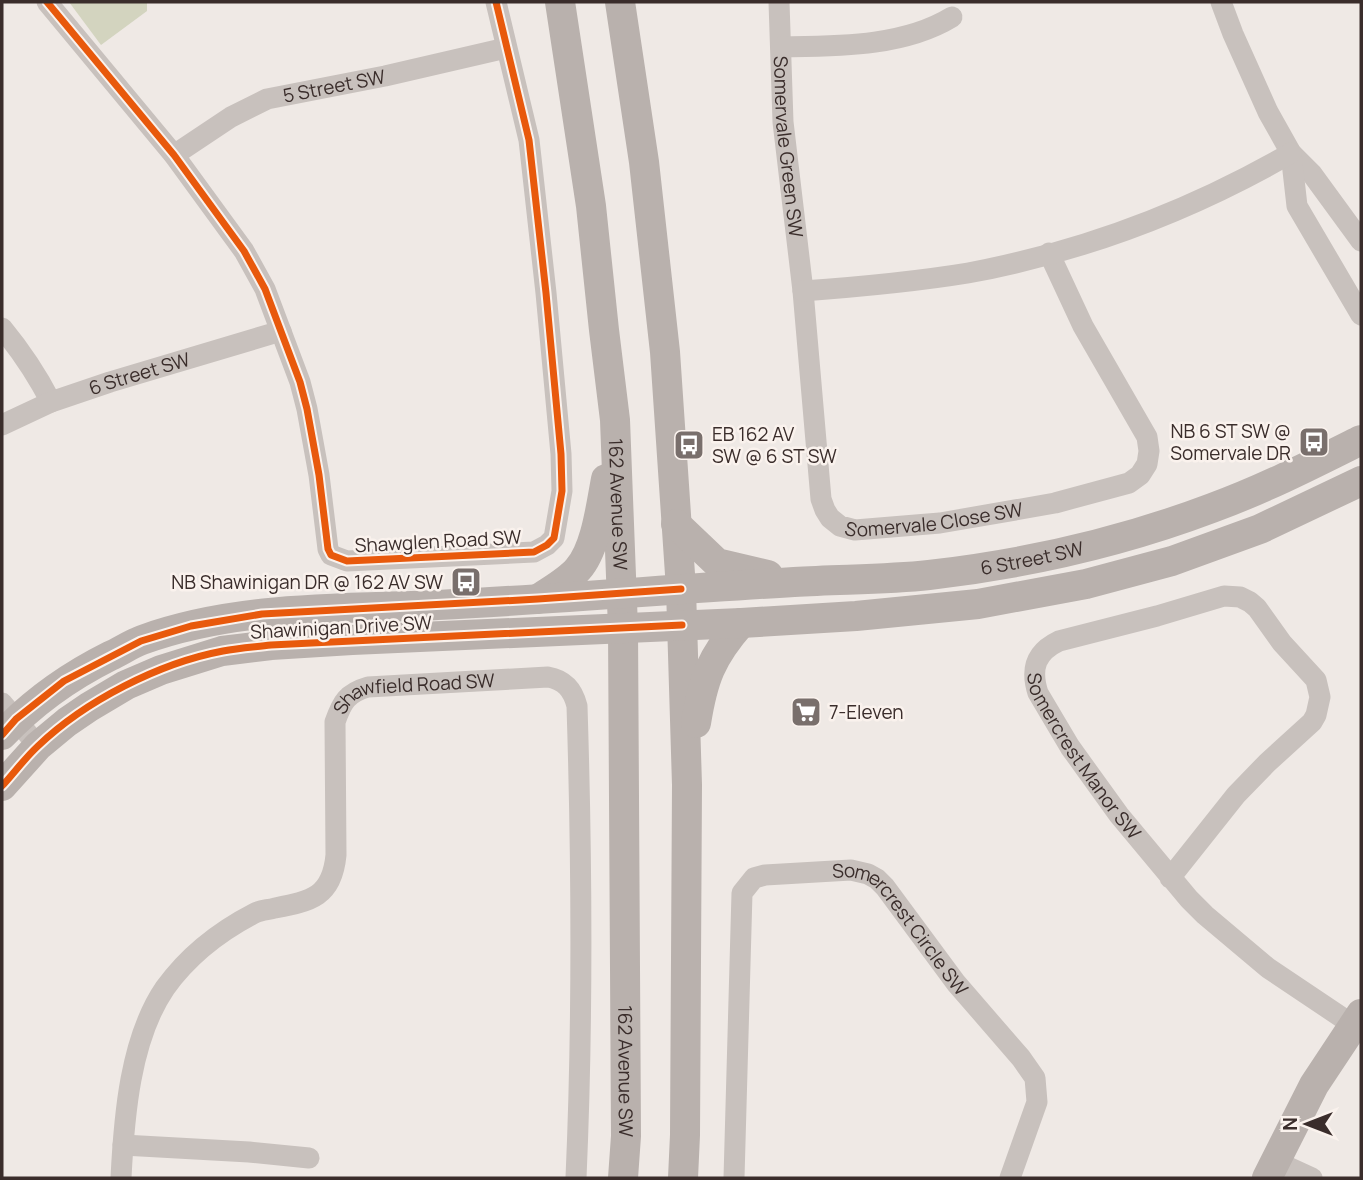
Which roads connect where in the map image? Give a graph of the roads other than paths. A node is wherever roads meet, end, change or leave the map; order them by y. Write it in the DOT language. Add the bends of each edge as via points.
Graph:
graph roads {
  1 [pos="47,2"];
  2 [pos="496,2"];
  3 [pos="560,2"];
  4 [pos="620,2"];
  5 [pos="779,2"];
  6 [pos="1222,2"];
  7 [pos="952,18"];
  8 [pos="781,47"];
  9 [pos="506,48"];
  10 [pos="1292,153"];
  11 [pos="174,155"];
  12 [pos="1361,241"];
  13 [pos="1049,253"];
  14 [pos="803,291"];
  15 [pos="1361,316"];
  16 [pos="2,328"];
  17 [pos="281,331"];
  18 [pos="51,402"];
  19 [pos="615,420"];
  20 [pos="2,425"];
  21 [pos="1361,440"];
  22 [pos="1361,482"];
  23 [pos="676,524"];
  24 [pos="796,582"];
  25 [pos="681,589"];
  26 [pos="622,593"];
  27 [pos="538,599"];
  28 [pos="741,623"];
  29 [pos="682,625"];
  30 [pos="624,628"];
  31 [pos="7,719"];
  32 [pos="38,746"];
  33 [pos="688,785"];
  34 [pos="2,786"];
  35 [pos="1170,878"];
  36 [pos="1357,1019"];
  37 [pos="123,1144"];
  38 [pos="309,1158"];
  39 [pos="1271,1169"];
  40 [pos="121,1178"];
  41 [pos="576,1178"];
  42 [pos="623,1178"];
  43 [pos="682,1178"];
  44 [pos="734,1178"];
  45 [pos="1010,1178"];
  46 [pos="1311,1178"];
  1 -- 11 [label="street, Shawglen Road SW"];
  2 -- 9 [label="street, Shawglen Road SW"];
  3 -- 19 [label="main road, 162 Avenue SW" via="592,206"];
  4 -- 23 [label="main road" via="657,274"];
  5 -- 8 [label="street, Somervale Green SW"];
  6 -- 10 [label="street" via="1268,112"];
  7 -- 8 [label="street" via="897,38"];
  8 -- 14 [label="street, Somervale Green SW" via="783,121"];
  9 -- 11 [label="street, 5 Street SW" via="267,99"];
  9 -- 17 [label="street, Shawglen Road SW" via="528,141 546,293 561,454 562,491 554,538 534,552 347,561 331,555 307,409"];
  10 -- 12 [label="street"];
  10 -- 13 [label="street" via="1191,204"];
  10 -- 15 [label="street" via="1297,206"];
  11 -- 17 [label="street, Shawglen Road SW" via="244,251"];
  13 -- 14 [label="street" via="967,273"];
  13 -- 14 [label="street, Somervale Close SW" via="1088,335 1147,438 1146,464 1129,483 1055,503 940,523 855,530 840,526 825,510"];
  16 -- 18 [label="street" via="38,376"];
  17 -- 18 [label="street, 6 Street SW"];
  18 -- 20 [label="street, 6 Street SW"];
  19 -- 26 [label="main road, 162 Avenue SW"];
  19 -- 27 [label="main road" via="602,502 585,560"];
  21 -- 24 [label="main road, 6 Street SW" via="1212,508 1071,551 928,575"];
  22 -- 28 [label="main road, 6 Street SW" via="1260,529 1172,561 1086,584 965,606"];
  23 -- 24 [label="main road" via="717,562"];
  23 -- 25 [label="main road"];
  24 -- 25 [label="main road, 6 Street SW"];
  25 -- 26 [label="main road, Shawinigan Drive SW"];
  25 -- 29 [label="main road"];
  26 -- 27 [label="main road, Shawinigan Drive SW"];
  26 -- 30 [label="main road, 162 Avenue SW"];
  27 -- 31 [label="main road, Shawinigan Drive SW" via="262,614 191,626 141,641 96,663"];
  28 -- 29 [label="main road, 6 Street SW"];
  28 -- 33 [label="main road" via="711,664 700,700"];
  29 -- 30 [label="main road, Shawinigan Drive SW"];
  29 -- 33 [label="main road"];
  30 -- 32 [label="main road, Shawinigan Drive SW" via="222,651 126,685"];
  30 -- 42 [label="main road, 162 Avenue SW"];
  31 -- 32 [label="street"];
  32 -- 34 [label="main road, Shawinigan Drive SW"];
  33 -- 43 [label="main road"];
  35 -- 35 [label="street, Somercrest Manor SW" via="1070,747 1038,693 1036,665 1041,653 1059,641 1224,596 1240,597 1256,608 1315,680 1319,706 1312,722 1236,795"];
  35 -- 36 [label="street, Somercrest Manor SW" via="1205,915 1268,968"];
  36 -- 39 [label="main road" via="1314,1084"];
  37 -- 38 [label="street"];
  37 -- 40 [label="street, Shawfield Road SW"];
  37 -- 41 [label="street, Shawfield Road SW" via="135,1058 165,988 215,937 257,912 304,903 324,891 331,879 335,722 349,695 368,687 548,677 572,690 578,706 582,971"];
  39 -- 46 [label="street"];
  44 -- 45 [label="street, Somercrest Circle SW" via="742,893 754,878 765,875 851,870 868,874 885,887 956,984 1035,1078 1037,1102"];
}
